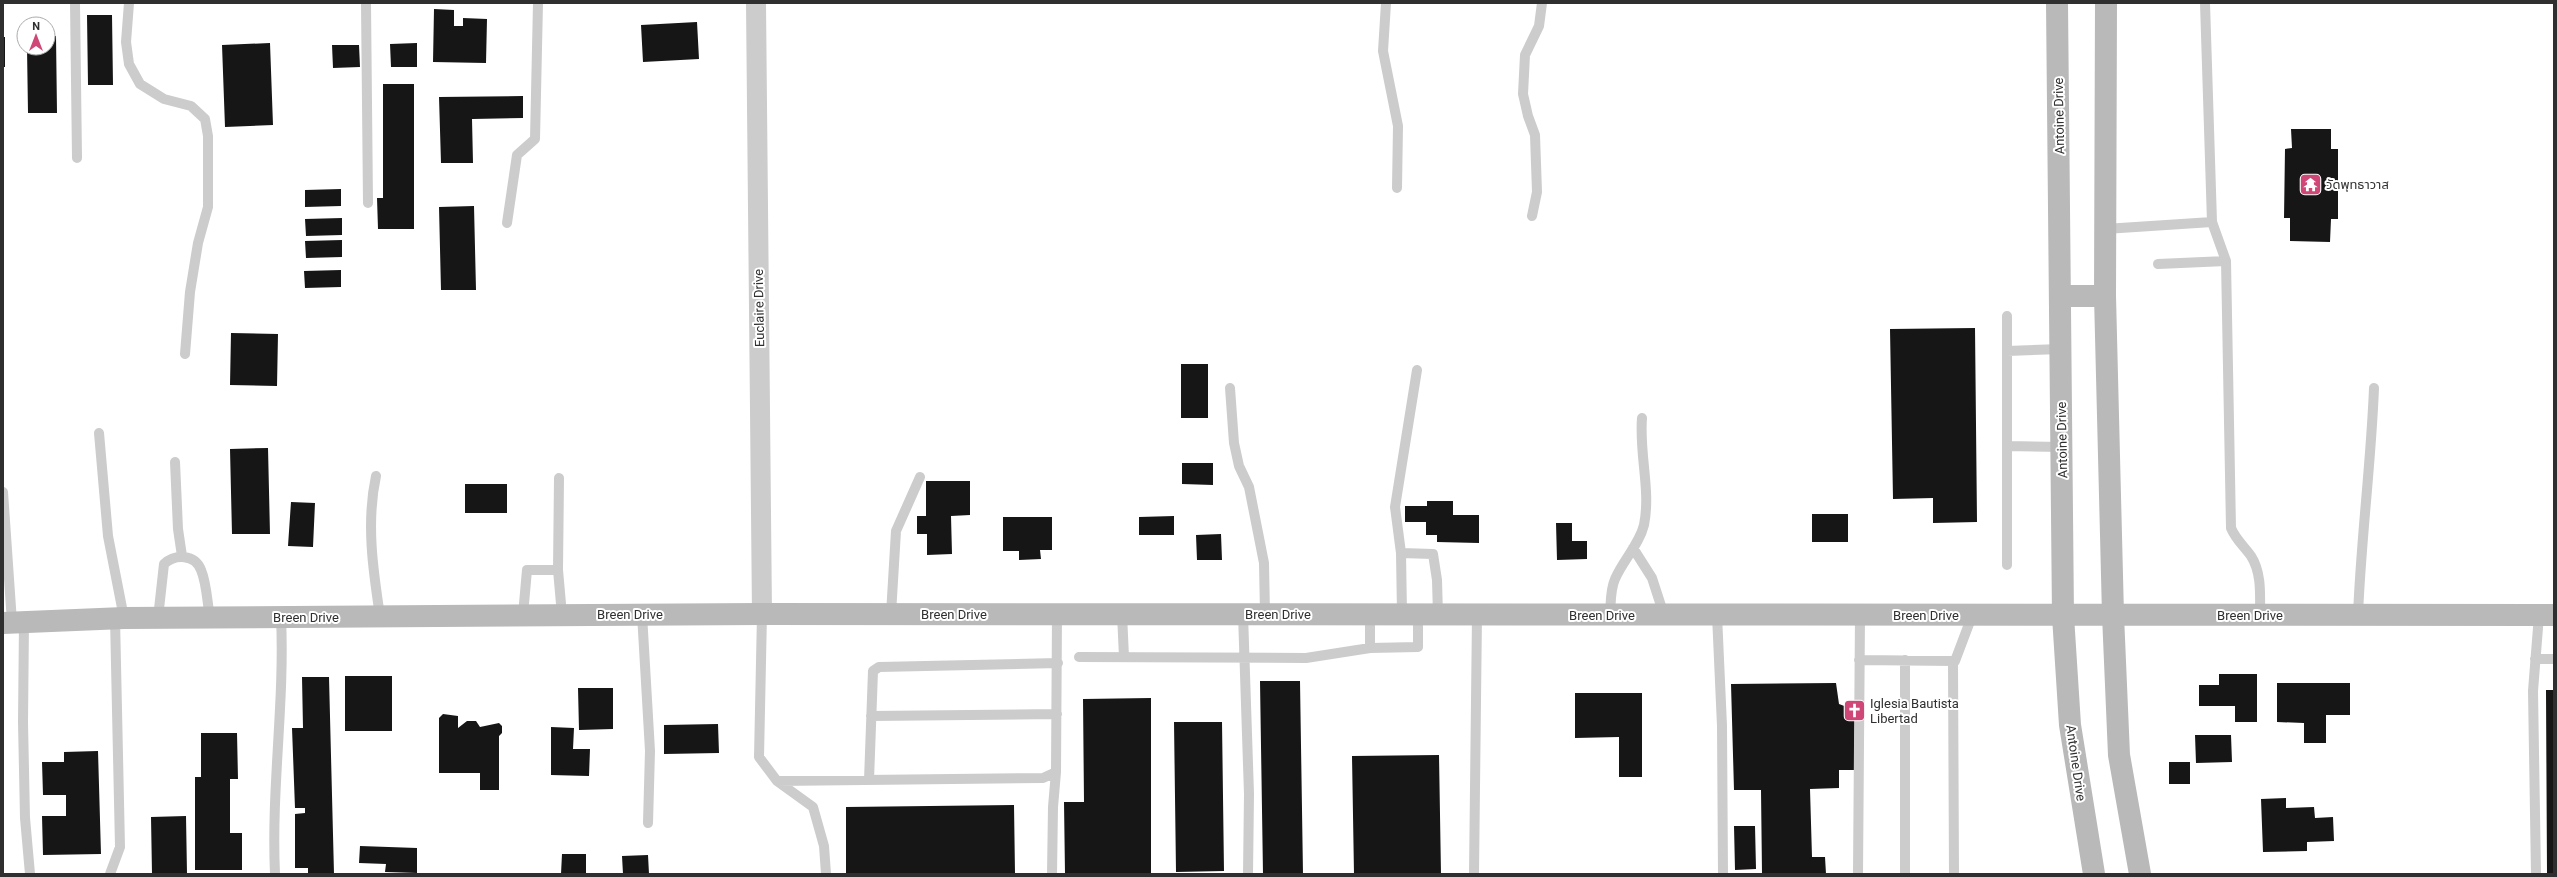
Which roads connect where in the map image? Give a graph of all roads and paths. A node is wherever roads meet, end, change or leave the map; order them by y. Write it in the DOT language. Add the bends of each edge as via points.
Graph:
graph roads {
  1 [pos="75,3"];
  2 [pos="130,3"];
  3 [pos="366,3"];
  4 [pos="538,3"];
  5 [pos="756,3"];
  6 [pos="1386,3"];
  7 [pos="1542,3"];
  8 [pos="2057,3"];
  9 [pos="2106,3"];
  10 [pos="2205,3"];
  11 [pos="77,158"];
  12 [pos="1397,188"];
  13 [pos="368,203"];
  14 [pos="1532,216"];
  15 [pos="2212,222"];
  16 [pos="507,223"];
  17 [pos="2105,229"];
  18 [pos="2226,261"];
  19 [pos="2158,264"];
  20 [pos="2061,296"];
  21 [pos="2105,296"];
  22 [pos="2007,316"];
  23 [pos="2061,349"];
  24 [pos="2007,351"];
  25 [pos="184,354"];
  26 [pos="1418,370"];
  27 [pos="1230,388"];
  28 [pos="2374,388"];
  29 [pos="1642,418"];
  30 [pos="99,432"];
  31 [pos="2007,446"];
  32 [pos="2062,447"];
  33 [pos="175,462"];
  34 [pos="376,476"];
  35 [pos="920,477"];
  36 [pos="559,478"];
  37 [pos="3,492"];
  38 [pos="1633,548"];
  39 [pos="1401,553"];
  40 [pos="182,556"];
  41 [pos="2007,565"];
  42 [pos="558,570"];
  43 [pos="642,614"];
  44 [pos="762,614"];
  45 [pos="891,614"];
  46 [pos="1057,614"];
  47 [pos="1122,614"];
  48 [pos="1243,614"];
  49 [pos="1265,614"];
  50 [pos="1370,614"];
  51 [pos="523,615"];
  52 [pos="562,615"];
  53 [pos="1419,615"];
  54 [pos="1477,615"];
  55 [pos="1610,615"];
  56 [pos="1664,615"];
  57 [pos="1717,615"];
  58 [pos="1860,615"];
  59 [pos="2113,615"];
  60 [pos="2260,615"];
  61 [pos="2358,615"];
  62 [pos="2546,615"];
  63 [pos="380,616"];
  64 [pos="1972,616"];
  65 [pos="2063,616"];
  66 [pos="210,617"];
  67 [pos="281,617"];
  68 [pos="120,618"];
  69 [pos="158,618"];
  70 [pos="13,622"];
  71 [pos="1370,648"];
  72 [pos="1079,657"];
  73 [pos="1124,657"];
  74 [pos="1244,657"];
  75 [pos="2535,659"];
  76 [pos="2554,659"];
  77 [pos="1859,660"];
  78 [pos="1905,660"];
  79 [pos="1953,661"];
  80 [pos="1058,663"];
  81 [pos="1057,714"];
  82 [pos="871,716"];
  83 [pos="1056,772"];
  84 [pos="870,780"];
  85 [pos="777,781"];
  86 [pos="648,823"];
  87 [pos="30,874"];
  88 [pos="110,874"];
  89 [pos="275,874"];
  90 [pos="826,874"];
  91 [pos="1052,874"];
  92 [pos="1248,874"];
  93 [pos="1474,874"];
  94 [pos="1723,874"];
  95 [pos="1858,874"];
  96 [pos="1906,874"];
  97 [pos="1954,874"];
  98 [pos="2094,874"];
  99 [pos="2140,874"];
  100 [pos="2536,874"];
  1 -- 11 [label="lane"];
  2 -- 25 [label="lane" via="126,42 129,64 140,84 164,99 192,106 205,118 208,136 208,207 192,278"];
  3 -- 13 [label="lane"];
  4 -- 16 [label="lane" via="535,139 517,156"];
  5 -- 44 [label="street, Euclaire Drive"];
  6 -- 12 [label="lane" via="1383,51 1398,126"];
  7 -- 14 [label="lane" via="1539,26 1525,55 1523,94 1535,135 1537,192"];
  8 -- 20 [label="street, Antoine Drive"];
  9 -- 17 [label="street"];
  10 -- 15 [label="lane"];
  15 -- 17 [label="lane"];
  15 -- 18 [label="lane"];
  17 -- 21 [label="street"];
  18 -- 19 [label="lane"];
  18 -- 60 [label="lane" via="2231,528 2236,540 2251,557 2260,582"];
  20 -- 21 [label="street"];
  20 -- 23 [label="street, Antoine Drive"];
  21 -- 59 [label="street"];
  22 -- 24 [label="lane"];
  23 -- 24 [label="lane"];
  23 -- 32 [label="street, Antoine Drive"];
  24 -- 31 [label="lane"];
  26 -- 39 [label="lane" via="1395,507"];
  27 -- 49 [label="lane" via="1234,443 1239,466 1249,487 1264,563"];
  28 -- 61 [label="lane"];
  29 -- 38 [label="lane" via="1646,511 1641,534"];
  30 -- 68 [label="lane" via="108,536"];
  31 -- 32 [label="lane"];
  31 -- 41 [label="lane"];
  32 -- 65 [label="street, Antoine Drive"];
  33 -- 40 [label="lane"];
  34 -- 63 [label="lane" via="372,492 371,544"];
  35 -- 45 [label="lane" via="896,531"];
  36 -- 42 [label="lane"];
  37 -- 70 [label="lane"];
  38 -- 55 [label="lane" via="1615,580"];
  38 -- 56 [label="lane" via="1652,578"];
  39 -- 53 [label="lane"];
  39 -- 53 [label="lane" via="1433,554 1437,580"];
  40 -- 66 [label="lane" via="193,561 201,570"];
  40 -- 69 [label="lane" via="171,558 164,564"];
  42 -- 51 [label="lane" via="527,570"];
  42 -- 52 [label="lane"];
  43 -- 44 [label="street, Breen Drive"];
  43 -- 52 [label="street, Breen Drive"];
  43 -- 86 [label="lane" via="650,751"];
  44 -- 45 [label="street, Breen Drive"];
  44 -- 85 [label="lane" via="759,757"];
  45 -- 46 [label="street, Breen Drive"];
  46 -- 47 [label="street, Breen Drive"];
  46 -- 80 [label="lane"];
  47 -- 48 [label="street, Breen Drive"];
  47 -- 73 [label="lane"];
  48 -- 49 [label="street, Breen Drive"];
  48 -- 74 [label="lane"];
  49 -- 50 [label="street, Breen Drive"];
  50 -- 53 [label="street, Breen Drive"];
  50 -- 71 [label="lane"];
  51 -- 52 [label="street, Breen Drive"];
  51 -- 63 [label="street, Breen Drive"];
  53 -- 54 [label="street, Breen Drive"];
  53 -- 71 [label="lane" via="1418,647"];
  54 -- 55 [label="street, Breen Drive"];
  54 -- 93 [label="lane"];
  55 -- 56 [label="street, Breen Drive"];
  56 -- 57 [label="street, Breen Drive"];
  57 -- 58 [label="street, Breen Drive"];
  57 -- 94 [label="lane" via="1722,726"];
  58 -- 64 [label="street, Breen Drive"];
  58 -- 77 [label="lane"];
  59 -- 60 [label="street, Breen Drive"];
  59 -- 65 [label="street, Breen Drive"];
  59 -- 99 [label="street" via="2119,755"];
  60 -- 61 [label="street, Breen Drive"];
  61 -- 62 [label="street, Breen Drive"];
  62 -- 75 [label="lane"];
  63 -- 67 [label="street, Breen Drive"];
  64 -- 65 [label="street, Breen Drive"];
  64 -- 79 [label="lane" via="1962,645"];
  65 -- 98 [label="street, Antoine Drive" via="2070,724"];
  66 -- 67 [label="street, Breen Drive"];
  66 -- 69 [label="street, Breen Drive"];
  67 -- 89 [label="lane"];
  68 -- 69 [label="street, Breen Drive"];
  68 -- 70 [label="street, Breen Drive"];
  68 -- 88 [label="lane" via="120,847"];
  70 -- 87 [label="lane" via="23,722"];
  71 -- 74 [label="lane" via="1306,658"];
  72 -- 73 [label="lane"];
  73 -- 74 [label="lane"];
  74 -- 92 [label="lane" via="1249,794"];
  75 -- 76 [label="lane"];
  75 -- 100 [label="lane" via="2533,714"];
  77 -- 78 [label="lane"];
  77 -- 95 [label="lane"];
  78 -- 79 [label="lane"];
  78 -- 96 [label="lane"];
  79 -- 97 [label="lane"];
  80 -- 81 [label="lane"];
  80 -- 82 [label="lane" via="878,667 873,671"];
  81 -- 82 [label="lane"];
  81 -- 83 [label="lane"];
  82 -- 84 [label="lane"];
  83 -- 84 [label="lane" via="1043,778"];
  83 -- 91 [label="lane"];
  84 -- 85 [label="lane"];
  85 -- 90 [label="lane" via="813,807 824,846"];
}
